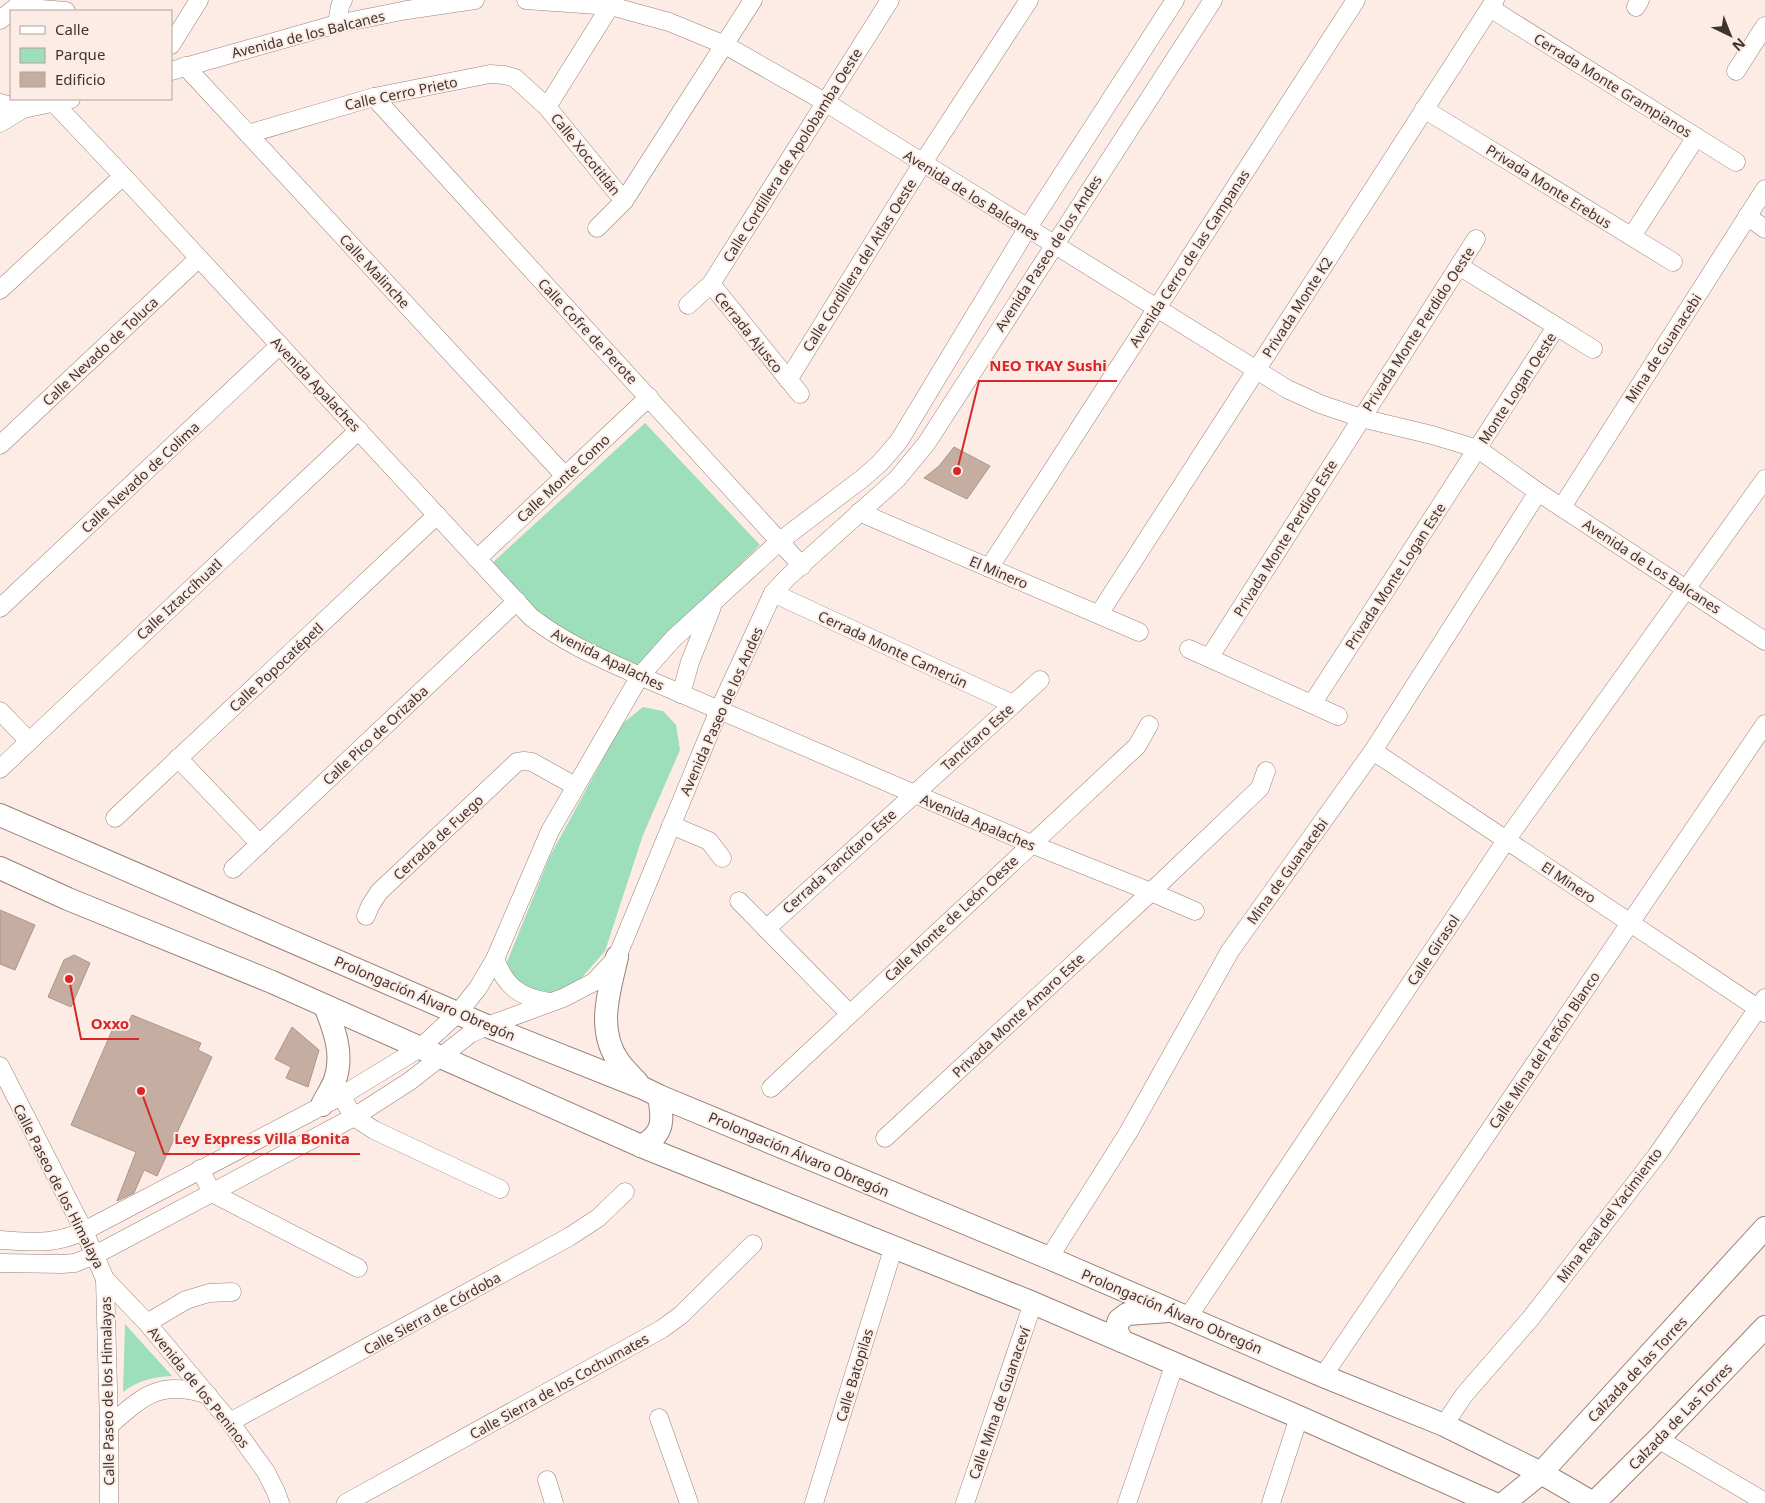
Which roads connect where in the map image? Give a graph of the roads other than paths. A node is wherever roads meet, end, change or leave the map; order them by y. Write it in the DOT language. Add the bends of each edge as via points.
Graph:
graph roads {
  1 [pos="199,0"];
  2 [pos="343,0"];
  3 [pos="475,0"];
  4 [pos="526,0"];
  5 [pos="753,0"];
  6 [pos="890,0"];
  7 [pos="1029,0"];
  8 [pos="1175,0"];
  9 [pos="1213,0"];
  10 [pos="1356,0"];
  11 [pos="612,3"];
  12 [pos="21,4"];
  13 [pos="1492,4"];
  14 [pos="60,10"];
  15 [pos="10,12"];
  16 [pos="0,20"];
  17 [pos="337,24"];
  18 [pos="1765,26"];
  19 [pos="172,43"];
  20 [pos="725,45"];
  21 [pos="178,69"];
  22 [pos="1736,71"];
  23 [pos="374,97"];
  24 [pos="68,100"];
  25 [pos="825,102"];
  26 [pos="0,103"];
  27 [pos="54,103"];
  28 [pos="547,107"];
  29 [pos="23,109"];
  30 [pos="1424,109"];
  31 [pos="0,123"];
  32 [pos="248,134"];
  33 [pos="1696,137"];
  34 [pos="1736,162"];
  35 [pos="922,164"];
  36 [pos="123,176"];
  37 [pos="1765,189"];
  38 [pos="624,201"];
  39 [pos="1748,216"];
  40 [pos="597,228"];
  41 [pos="1765,228"];
  42 [pos="1027,229"];
  43 [pos="1632,236"];
  44 [pos="1476,239"];
  45 [pos="1053,245"];
  46 [pos="199,258"];
  47 [pos="1674,262"];
  48 [pos="1458,266"];
  49 [pos="711,284"];
  50 [pos="0,290"];
  51 [pos="688,305"];
  52 [pos="1156,309"];
  53 [pos="1556,327"];
  54 [pos="280,345"];
  55 [pos="1593,349"];
  56 [pos="1256,370"];
  57 [pos="788,380"];
  58 [pos="800,394"];
  59 [pos="649,397"];
  60 [pos="1361,418"];
  61 [pos="359,430"];
  62 [pos="0,445"];
  63 [pos="1478,448"];
  64 [pos="565,476"];
  65 [pos="1765,479"];
  66 [pos="1538,492"];
  67 [pos="1562,507"];
  68 [pos="859,512"];
  69 [pos="437,516"];
  70 [pos="780,541"];
  71 [pos="477,558"];
  72 [pos="802,566"];
  73 [pos="989,568"];
  74 [pos="1686,589"];
  75 [pos="774,593"];
  76 [pos="517,601"];
  77 [pos="714,602"];
  78 [pos="0,608"];
  79 [pos="1099,614"];
  80 [pos="1140,632"];
  81 [pos="1765,641"];
  82 [pos="1189,650"];
  83 [pos="1209,658"];
  84 [pos="640,676"];
  85 [pos="1040,680"];
  86 [pos="681,694"];
  87 [pos="1013,704"];
  88 [pos="1312,704"];
  89 [pos="719,710"];
  90 [pos="0,711"];
  91 [pos="1338,716"];
  92 [pos="1765,724"];
  93 [pos="1149,726"];
  94 [pos="29,741"];
  95 [pos="1373,751"];
  96 [pos="178,758"];
  97 [pos="0,769"];
  98 [pos="1266,771"];
  99 [pos="575,786"];
  100 [pos="913,794"];
  101 [pos="0,815"];
  102 [pos="115,818"];
  103 [pos="671,825"];
  104 [pos="1506,839"];
  105 [pos="260,844"];
  106 [pos="1031,844"];
  107 [pos="722,858"];
  108 [pos="0,868"];
  109 [pos="233,869"];
  110 [pos="1151,892"];
  111 [pos="739,901"];
  112 [pos="1195,911"];
  113 [pos="366,916"];
  114 [pos="1630,923"];
  115 [pos="766,929"];
  116 [pos="617,958"];
  117 [pos="495,959"];
  118 [pos="549,1002"];
  119 [pos="324,1006"];
  120 [pos="1763,1007"];
  121 [pos="458,1013"];
  122 [pos="849,1014"];
  123 [pos="487,1026"];
  124 [pos="430,1052"];
  125 [pos="0,1066"];
  126 [pos="771,1088"];
  127 [pos="651,1092"];
  128 [pos="332,1101"];
  129 [pos="354,1117"];
  130 [pos="885,1138"];
  131 [pos="641,1146"];
  132 [pos="200,1169"];
  133 [pos="500,1189"];
  134 [pos="625,1192"];
  135 [pos="212,1193"];
  136 [pos="1765,1228"];
  137 [pos="84,1231"];
  138 [pos="0,1240"];
  139 [pos="753,1244"];
  140 [pos="894,1246"];
  141 [pos="95,1255"];
  142 [pos="1049,1258"];
  143 [pos="0,1263"];
  144 [pos="358,1268"];
  145 [pos="105,1279"];
  146 [pos="232,1292"];
  147 [pos="1033,1303"];
  148 [pos="1180,1314"];
  149 [pos="148,1323"];
  150 [pos="1765,1328"];
  151 [pos="1122,1341"];
  152 [pos="1175,1363"];
  153 [pos="1323,1376"];
  154 [pos="208,1395"];
  155 [pos="1299,1417"];
  156 [pos="659,1418"];
  157 [pos="230,1422"];
  158 [pos="1444,1425"];
  159 [pos="109,1426"];
  160 [pos="1658,1439"];
  161 [pos="1542,1473"];
  162 [pos="546,1480"];
  163 [pos="1765,1502"];
  164 [pos="109,1503"];
  165 [pos="280,1503"];
  166 [pos="346,1503"];
  167 [pos="554,1503"];
  168 [pos="689,1503"];
  169 [pos="814,1503"];
  170 [pos="966,1503"];
  171 [pos="1127,1503"];
  172 [pos="1271,1503"];
  173 [pos="1493,1503"];
  174 [pos="1504,1503"];
  175 [pos="1593,1503"];
  1 -- 19 [label="street"];
  2 -- 17 [label="street"];
  3 -- 17 [label="street, Avenida de los Balcanes"];
  4 -- 11 [label="street, Avenida de los Balcanes"];
  5 -- 20 [label="street"];
  6 -- 25 [label="street, Calle Cordillera de Apolobamba Oeste"];
  7 -- 35 [label="street, Calle Cordillera del Atlas Oeste"];
  8 -- 42 [label="street, Avenida Paseo de los Andes"];
  9 -- 45 [label="street, Avenida Paseo de los Andes"];
  10 -- 52 [label="street, Avenida Cerro de las Campanas"];
  11 -- 20 [label="street, Avenida de los Balcanes"];
  11 -- 28 [label="street"];
  12 -- 14 [label="street"];
  13 -- 30 [label="street, Privada Monte K2"];
  13 -- 33 [label="street, Cerrada Monte Grampianos"];
  15 -- 16 [label="street"];
  17 -- 21 [label="street, Avenida de los Balcanes"];
  18 -- 22 [label="street"];
  20 -- 25 [label="street, Avenida de los Balcanes"];
  20 -- 38 [label="street"];
  21 -- 32 [label="street, Calle Malinche"];
  23 -- 28 [label="street, Calle Cerro Prieto" via="490,74 515,78"];
  23 -- 32 [label="street, Calle Cerro Prieto"];
  23 -- 59 [label="street, Calle Cofre de Perote"];
  24 -- 27 [label="street"];
  25 -- 35 [label="street, Avenida de los Balcanes"];
  25 -- 49 [label="street, Calle Cordillera de Apolobamba Oeste"];
  26 -- 29 [label="street"];
  27 -- 29 [label="street"];
  27 -- 36 [label="street, Avenida Apalaches"];
  28 -- 38 [label="street, Calle Xocotitlán"];
  29 -- 31 [label="street"];
  30 -- 43 [label="street, Privada Monte Erebus"];
  30 -- 56 [label="street, Privada Monte K2"];
  32 -- 64 [label="street, Calle Malinche"];
  33 -- 34 [label="street, Cerrada Monte Grampianos"];
  33 -- 43 [label="street"];
  35 -- 42 [label="street, Avenida de los Balcanes"];
  35 -- 57 [label="street, Calle Cordillera del Atlas Oeste"];
  36 -- 46 [label="street, Avenida Apalaches"];
  36 -- 50 [label="street"];
  37 -- 39 [label="street, Mina de Guanacebi"];
  38 -- 40 [label="street"];
  39 -- 41 [label="street"];
  39 -- 67 [label="street, Mina de Guanacebi"];
  42 -- 45 [label="street, Avenida de los Balcanes"];
  42 -- 70 [label="street, Avenida Paseo de los Andes" via="898,440 863,478"];
  43 -- 47 [label="street, Privada Monte Erebus"];
  44 -- 48 [label="street, Privada Monte Perdido Oeste"];
  45 -- 52 [label="street, Avenida de los Balcanes"];
  45 -- 68 [label="street, Avenida Paseo de los Andes" via="926,444 897,479"];
  46 -- 54 [label="street, Avenida Apalaches"];
  46 -- 62 [label="street, Calle Nevado de Toluca"];
  48 -- 53 [label="street"];
  48 -- 60 [label="street, Privada Monte Perdido Oeste"];
  49 -- 51 [label="street, Calle Cordillera de Apolobamba Oeste"];
  49 -- 57 [label="street, Cerrada Ajusco"];
  52 -- 56 [label="street, Avenida de los Balcanes"];
  52 -- 73 [label="street, Avenida Cerro de las Campanas"];
  53 -- 55 [label="street"];
  53 -- 63 [label="street, Monte Logan Oeste"];
  54 -- 61 [label="street, Avenida Apalaches"];
  54 -- 78 [label="street, Calle Nevado de Colima"];
  56 -- 60 [label="street, Avenida de los Balcanes" via="1287,389"];
  56 -- 79 [label="street, Privada Monte K2"];
  57 -- 58 [label="street, Cerrada Ajusco"];
  59 -- 64 [label="street, Calle Monte Como"];
  59 -- 70 [label="street, Calle Cofre de Perote"];
  60 -- 63 [label="street, Avenida de los Balcanes"];
  60 -- 83 [label="street, Privada Monte Perdido Este"];
  61 -- 69 [label="street, Avenida Apalaches"];
  61 -- 94 [label="street, Calle Iztaccíhuatl"];
  63 -- 66 [label="street, Avenida de los Balcanes"];
  63 -- 88 [label="street, Privada Monte Logan Este"];
  64 -- 71 [label="street, Calle Monte Como"];
  65 -- 74 [label="street, Calle Girasol"];
  66 -- 67 [label="street, Avenida de Los Balcanes"];
  66 -- 95 [label="street, Mina de Guanacebi"];
  67 -- 74 [label="street, Avenida de Los Balcanes"];
  68 -- 72 [label="street, Avenida Paseo de los Andes"];
  68 -- 73 [label="street, El Minero"];
  69 -- 71 [label="street, Avenida Apalaches"];
  69 -- 96 [label="street, Calle Popocatépetl"];
  70 -- 72 [label="street, Calle Cofre de Perote"];
  70 -- 77 [label="street, Avenida Paseo de los Andes"];
  71 -- 76 [label="street, Avenida Apalaches"];
  72 -- 75 [label="street, Avenida Paseo de los Andes"];
  73 -- 79 [label="street, El Minero"];
  74 -- 81 [label="street, Avenida de Los Balcanes"];
  74 -- 104 [label="street, Calle Girasol"];
  75 -- 87 [label="street, Cerrada Monte Camerún"];
  75 -- 89 [label="street, Avenida Paseo de los Andes"];
  76 -- 84 [label="street, Avenida Apalaches" via="531,617 562,640"];
  76 -- 105 [label="street, Calle Pico de Orizaba"];
  77 -- 84 [label="street, Avenida Paseo de los Andes" via="673,639"];
  77 -- 86 [label="street"];
  79 -- 80 [label="street, El Minero"];
  82 -- 83 [label="street"];
  83 -- 88 [label="street"];
  84 -- 86 [label="street, Avenida Apalaches"];
  84 -- 99 [label="street, Avenida Paseo de los Andes"];
  85 -- 87 [label="street, Tancítaro Este"];
  86 -- 89 [label="street, Avenida Apalaches"];
  87 -- 100 [label="street, Tancítaro Este"];
  88 -- 91 [label="street"];
  89 -- 100 [label="street, Avenida Apalaches"];
  89 -- 103 [label="street, Avenida Paseo de los Andes"];
  90 -- 94 [label="street"];
  92 -- 114 [label="street, Calle Mina del Peñón Blanco"];
  93 -- 106 [label="street, Calle Monte de León Oeste" via="1137,746"];
  94 -- 97 [label="street, Calle Iztaccíhuatl"];
  95 -- 104 [label="street, El Minero"];
  95 -- 142 [label="street, Mina de Guanacebi" via="1230,951 1128,1134"];
  96 -- 102 [label="street, Calle Popocatépetl"];
  96 -- 105 [label="street"];
  98 -- 110 [label="street, Privada Monte Amaro Este" via="1260,788"];
  99 -- 113 [label="street, Cerrada de Fuego" via="532,762 518,762 379,892"];
  99 -- 117 [label="street, Avenida Paseo de los Andes" via="550,831"];
  100 -- 106 [label="street, Avenida Apalaches"];
  100 -- 115 [label="street, Cerrada Tancítaro Este"];
  101 -- 121 [label="main road, Prolongación Álvaro Obregón"];
  103 -- 107 [label="street" via="709,841"];
  103 -- 116 [label="street, Avenida Paseo de los Andes"];
  104 -- 114 [label="street, El Minero"];
  104 -- 148 [label="street, Calle Girasol"];
  105 -- 109 [label="street, Calle Pico de Orizaba"];
  106 -- 110 [label="street, Avenida Apalaches"];
  106 -- 122 [label="street, Calle Monte de León Oeste"];
  108 -- 119 [label="main road"];
  110 -- 112 [label="street, Avenida Apalaches"];
  110 -- 130 [label="street, Privada Monte Amaro Este"];
  111 -- 115 [label="street"];
  114 -- 120 [label="street, El Minero"];
  114 -- 153 [label="street, Calle Mina del Peñón Blanco"];
  115 -- 122 [label="street"];
  116 -- 118 [label="street, Avenida Paseo de los Andes" via="594,982"];
  116 -- 127 [label="main road" via="606,1011 606,1036 620,1064"];
  117 -- 118 [label="street" via="500,972 520,994"];
  117 -- 121 [label="street, Avenida Paseo de los Andes"];
  118 -- 123 [label="street, Avenida Paseo de los Andes"];
  119 -- 124 [label="main road"];
  119 -- 128 [label="main road" via="336,1034 338,1064"];
  120 -- 158 [label="street, Mina Real del Yacimiento" via="1656,1155 1531,1318 1464,1395"];
  121 -- 123 [label="main road, Prolongación Álvaro Obregón"];
  121 -- 124 [label="street, Avenida Paseo de los Andes"];
  122 -- 126 [label="street, Calle Monte de León Oeste"];
  123 -- 124 [label="street, Avenida Paseo de los Andes"];
  123 -- 127 [label="main road, Prolongación Álvaro Obregón"];
  124 -- 128 [label="street, Avenida Paseo de los Andes"];
  124 -- 129 [label="street, Avenida Paseo de los Andes" via="410,1081"];
  124 -- 131 [label="main road"];
  125 -- 137 [label="street, Calle Paseo de los Himalaya"];
  127 -- 131 [label="main road" via="662,1122 654,1138"];
  127 -- 142 [label="main road, Prolongación Álvaro Obregón"];
  128 -- 129 [label="street"];
  128 -- 132 [label="street, Avenida Paseo de los Andes"];
  129 -- 133 [label="street" via="374,1130"];
  129 -- 135 [label="street, Avenida Paseo de los Andes"];
  131 -- 140 [label="main road"];
  132 -- 135 [label="street"];
  132 -- 137 [label="street, Avenida Paseo de los Andes"];
  134 -- 157 [label="street, Calle Sierra de Córdoba" via="598,1218 569,1237"];
  135 -- 141 [label="street, Avenida Paseo de los Andes"];
  135 -- 144 [label="street"];
  136 -- 161 [label="main road, Calzada de las Torres"];
  137 -- 138 [label="street, Avenida Paseo de los Andes" via="50,1242"];
  137 -- 141 [label="street, Calle Paseo de los Himalaya"];
  139 -- 166 [label="street, Calle Sierra de los Cochumates" via="662,1330"];
  140 -- 147 [label="main road"];
  140 -- 169 [label="street, Calle Batopilas"];
  141 -- 143 [label="street, Avenida Paseo de los Andes" via="76,1263"];
  141 -- 145 [label="street, Calle Paseo de los Himalaya"];
  142 -- 148 [label="main road, Prolongación Álvaro Obregón"];
  145 -- 149 [label="street, Avenida de los Peninos"];
  145 -- 159 [label="street, Calle Paseo de los Himalayas"];
  146 -- 149 [label="street" via="209,1293 186,1300"];
  147 -- 151 [label="main road"];
  147 -- 170 [label="street, Calle Mina de Guanaceví"];
  148 -- 151 [label="main road" via="1127,1314 1119,1320 1116,1329"];
  148 -- 153 [label="main road, Prolongación Álvaro Obregón"];
  149 -- 154 [label="street, Avenida de los Peninos"];
  150 -- 160 [label="main road, Calzada de Las Torres"];
  151 -- 152 [label="main road"];
  152 -- 155 [label="main road"];
  152 -- 171 [label="street"];
  153 -- 158 [label="main road, Prolongación Álvaro Obregón"];
  154 -- 157 [label="street, Avenida de los Peninos"];
  154 -- 159 [label="street" via="192,1390 161,1390 147,1395"];
  155 -- 172 [label="street"];
  155 -- 173 [label="main road"];
  156 -- 168 [label="street"];
  157 -- 165 [label="street, Avenida de los Peninos" via="272,1482"];
  158 -- 161 [label="main road, Prolongación Álvaro Obregón"];
  159 -- 164 [label="street, Calle Paseo de los Himalayas"];
  160 -- 163 [label="street"];
  160 -- 175 [label="main road, Calzada de Las Torres"];
  161 -- 174 [label="main road, Calzada de las Torres"];
  161 -- 175 [label="main road, Prolongación Álvaro Obregón"];
  162 -- 167 [label="street"];
}
